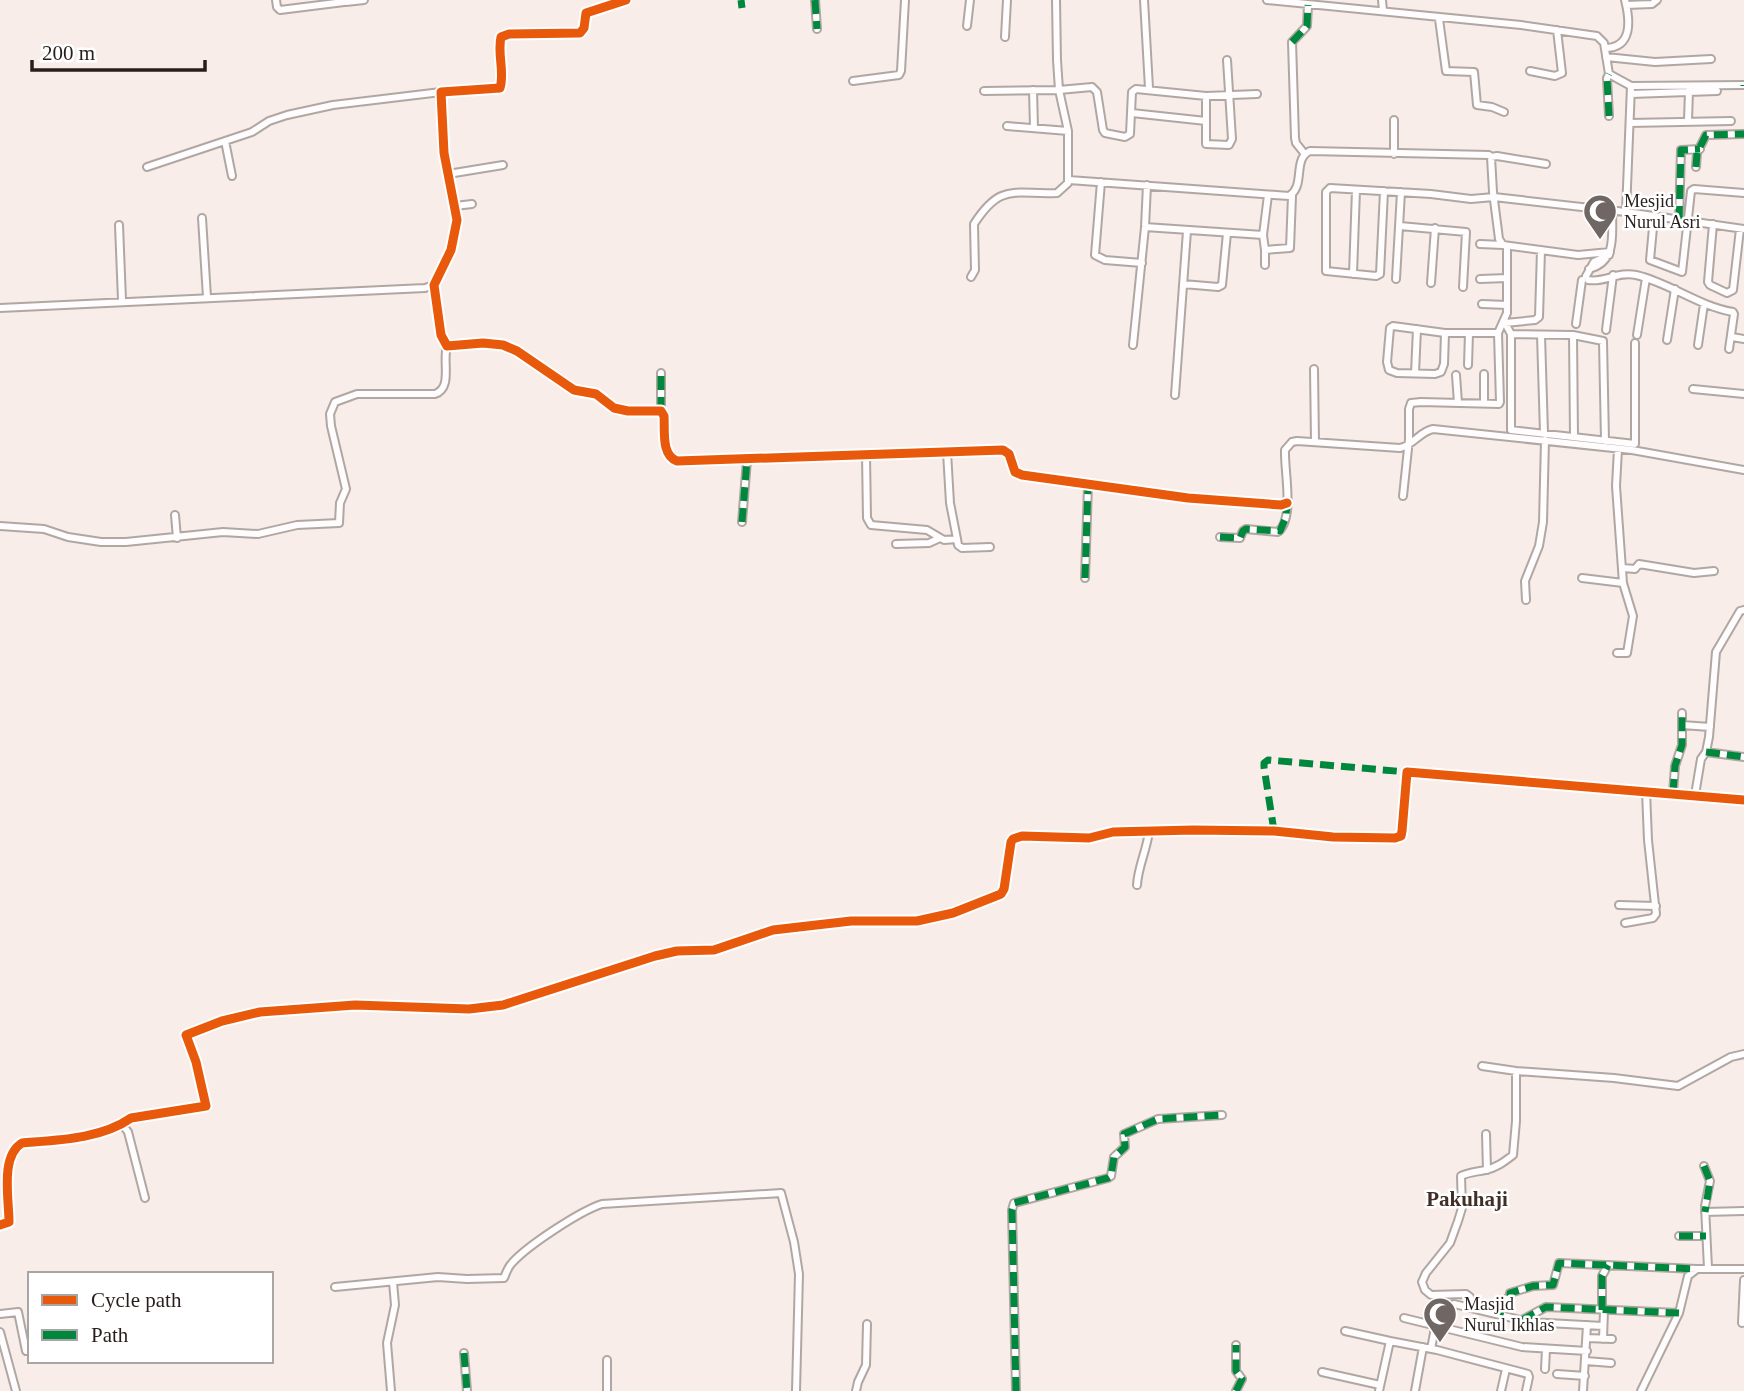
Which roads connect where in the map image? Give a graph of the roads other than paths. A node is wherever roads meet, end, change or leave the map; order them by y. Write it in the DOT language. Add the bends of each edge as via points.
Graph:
graph roads {
  1 [pos="276,0"];
  2 [pos="364,0"];
  3 [pos="626,0"];
  4 [pos="815,0"];
  5 [pos="905,0"];
  6 [pos="970,0"];
  7 [pos="1007,0"];
  8 [pos="1056,0"];
  9 [pos="1144,0"];
  10 [pos="1267,0"];
  11 [pos="1382,0"];
  12 [pos="1657,0"];
  13 [pos="347,1"];
  14 [pos="1626,2"];
  15 [pos="1308,5"];
  16 [pos="1382,11"];
  17 [pos="1439,19"];
  18 [pos="967,26"];
  19 [pos="817,29"];
  20 [pos="1557,30"];
  21 [pos="1005,37"];
  22 [pos="1605,48"];
  23 [pos="1606,57"];
  24 [pos="1711,59"];
  25 [pos="1227,60"];
  26 [pos="1530,71"];
  27 [pos="1609,74"];
  28 [pos="853,80"];
  29 [pos="1744,85"];
  30 [pos="1149,88"];
  31 [pos="1689,89"];
  32 [pos="1033,90"];
  33 [pos="1059,90"];
  34 [pos="1631,90"];
  35 [pos="984,91"];
  36 [pos="1719,91"];
  37 [pos="441,92"];
  38 [pos="1257,94"];
  39 [pos="1206,96"];
  40 [pos="1229,96"];
  41 [pos="1504,112"];
  42 [pos="1132,113"];
  43 [pos="1609,116"];
  44 [pos="1394,120"];
  45 [pos="1688,120"];
  46 [pos="1206,121"];
  47 [pos="1731,121"];
  48 [pos="1630,122"];
  49 [pos="1007,126"];
  50 [pos="1034,128"];
  51 [pos="1068,131"];
  52 [pos="1744,134"];
  53 [pos="225,141"];
  54 [pos="1700,149"];
  55 [pos="1304,153"];
  56 [pos="1394,154"];
  57 [pos="1492,157"];
  58 [pos="1546,164"];
  59 [pos="503,165"];
  60 [pos="147,167"];
  61 [pos="1696,167"];
  62 [pos="448,174"];
  63 [pos="232,176"];
  64 [pos="1069,180"];
  65 [pos="1101,182"];
  66 [pos="1147,185"];
  67 [pos="1356,190"];
  68 [pos="1384,191"];
  69 [pos="1401,192"];
  70 [pos="1744,194"];
  71 [pos="1268,195"];
  72 [pos="1292,196"];
  73 [pos="1494,197"];
  74 [pos="472,204"];
  75 [pos="455,206"];
  76 [pos="1612,211"];
  77 [pos="1626,212"];
  78 [pos="1654,217"];
  79 [pos="202,218"];
  80 [pos="1679,220"];
  81 [pos="1687,221"];
  82 [pos="119,225"];
  83 [pos="1713,225"];
  84 [pos="1400,226"];
  85 [pos="1145,227"];
  86 [pos="1435,228"];
  87 [pos="1742,229"];
  88 [pos="1187,230"];
  89 [pos="1227,233"];
  90 [pos="1263,235"];
  91 [pos="1480,244"];
  92 [pos="1505,246"];
  93 [pos="1265,250"];
  94 [pos="1541,250"];
  95 [pos="1609,253"];
  96 [pos="1142,263"];
  97 [pos="1265,265"];
  98 [pos="1353,274"];
  99 [pos="1613,275"];
  100 [pos="1586,276"];
  101 [pos="971,277"];
  102 [pos="1507,278"];
  103 [pos="1646,278"];
  104 [pos="1396,279"];
  105 [pos="1480,279"];
  106 [pos="1431,283"];
  107 [pos="1183,284"];
  108 [pos="433,285"];
  109 [pos="1463,288"];
  110 [pos="1675,289"];
  111 [pos="207,297"];
  112 [pos="122,300"];
  113 [pos="1482,304"];
  114 [pos="1704,304"];
  115 [pos="1507,305"];
  116 [pos="0,308"];
  117 [pos="1505,323"];
  118 [pos="1576,324"];
  119 [pos="1417,329"];
  120 [pos="1606,330"];
  121 [pos="1445,333"];
  122 [pos="1469,333"];
  123 [pos="1498,333"];
  124 [pos="1511,334"];
  125 [pos="1541,335"];
  126 [pos="1573,335"];
  127 [pos="1637,335"];
  128 [pos="1732,337"];
  129 [pos="1744,339"];
  130 [pos="1667,340"];
  131 [pos="1635,343"];
  132 [pos="1133,345"];
  133 [pos="1698,345"];
  134 [pos="447,346"];
  135 [pos="1729,349"];
  136 [pos="1468,365"];
  137 [pos="1314,369"];
  138 [pos="661,373"];
  139 [pos="1415,373"];
  140 [pos="1484,374"];
  141 [pos="1456,375"];
  142 [pos="1693,389"];
  143 [pos="1744,394"];
  144 [pos="1175,395"];
  145 [pos="1458,403"];
  146 [pos="1485,403"];
  147 [pos="661,411"];
  148 [pos="1409,432"];
  149 [pos="1423,433"];
  150 [pos="1544,437"];
  151 [pos="1574,437"];
  152 [pos="1605,441"];
  153 [pos="1315,442"];
  154 [pos="1585,442"];
  155 [pos="1407,446"];
  156 [pos="1618,449"];
  157 [pos="947,452"];
  158 [pos="866,455"];
  159 [pos="747,460"];
  160 [pos="1744,470"];
  161 [pos="1088,485"];
  162 [pos="1403,496"];
  163 [pos="1287,503"];
  164 [pos="175,515"];
  165 [pos="742,522"];
  166 [pos="0,526"];
  167 [pos="1220,537"];
  168 [pos="177,538"];
  169 [pos="940,538"];
  170 [pos="957,539"];
  171 [pos="895,544"];
  172 [pos="990,547"];
  173 [pos="1623,568"];
  174 [pos="1714,572"];
  175 [pos="1085,578"];
  176 [pos="1582,578"];
  177 [pos="1623,583"];
  178 [pos="1526,600"];
  179 [pos="1744,610"];
  180 [pos="1617,653"];
  181 [pos="1682,713"];
  182 [pos="1682,725"];
  183 [pos="1710,727"];
  184 [pos="1706,752"];
  185 [pos="1744,757"];
  186 [pos="1646,791"];
  187 [pos="1673,793"];
  188 [pos="1695,795"];
  189 [pos="1744,800"];
  190 [pos="1149,831"];
  191 [pos="1137,885"];
  192 [pos="1619,905"];
  193 [pos="1656,906"];
  194 [pos="1625,923"];
  195 [pos="1744,1054"];
  196 [pos="1482,1066"];
  197 [pos="1516,1071"];
  198 [pos="1222,1115"];
  199 [pos="122,1124"];
  200 [pos="1486,1133"];
  201 [pos="1704,1167"];
  202 [pos="1487,1170"];
  203 [pos="145,1198"];
  204 [pos="1744,1211"];
  205 [pos="1705,1212"];
  206 [pos="0,1225"];
  207 [pos="1679,1236"];
  208 [pos="1706,1236"];
  209 [pos="1608,1265"];
  210 [pos="1708,1268"];
  211 [pos="1697,1269"];
  212 [pos="1744,1269"];
  213 [pos="1744,1280"];
  214 [pos="393,1282"];
  215 [pos="335,1287"];
  216 [pos="1470,1307"];
  217 [pos="1603,1310"];
  218 [pos="1679,1313"];
  219 [pos="0,1314"];
  220 [pos="1500,1315"];
  221 [pos="1404,1318"];
  222 [pos="1522,1320"];
  223 [pos="1742,1323"];
  224 [pos="867,1324"];
  225 [pos="1435,1325"];
  226 [pos="1587,1325"];
  227 [pos="1603,1326"];
  228 [pos="26,1331"];
  229 [pos="1345,1331"];
  230 [pos="0,1332"];
  231 [pos="1587,1338"];
  232 [pos="1602,1339"];
  233 [pos="1612,1339"];
  234 [pos="1390,1341"];
  235 [pos="1236,1345"];
  236 [pos="1423,1347"];
  237 [pos="1431,1349"];
  238 [pos="1546,1349"];
  239 [pos="26,1351"];
  240 [pos="1587,1351"];
  241 [pos="464,1353"];
  242 [pos="607,1360"];
  243 [pos="1586,1360"];
  244 [pos="1611,1363"];
  245 [pos="1506,1369"];
  246 [pos="1545,1369"];
  247 [pos="1322,1372"];
  248 [pos="1556,1374"];
  249 [pos="1585,1376"];
  250 [pos="1379,1388"];
  251 [pos="16,1391"];
  252 [pos="391,1391"];
  253 [pos="467,1391"];
  254 [pos="607,1391"];
  255 [pos="796,1391"];
  256 [pos="856,1391"];
  257 [pos="1016,1391"];
  258 [pos="1236,1391"];
  259 [pos="1415,1391"];
  260 [pos="1501,1391"];
  261 [pos="1526,1391"];
  262 [pos="1583,1391"];
  263 [pos="1641,1391"];
  1 -- 13 [label="street" via="280,10"];
  2 -- 13 [label="street"];
  3 -- 37 [label="street" via="586,13 580,33 501,37 502,86 497,90"];
  4 -- 19 [label="street"];
  5 -- 28 [label="street" via="899,75"];
  6 -- 18 [label="street"];
  7 -- 21 [label="street"];
  8 -- 33 [label="street"];
  9 -- 30 [label="street"];
  10 -- 15 [label="street"];
  11 -- 16 [label="street"];
  12 -- 14 [label="street" via="1652,4"];
  14 -- 22 [label="street" via="1627,36 1619,46"];
  15 -- 16 [label="street"];
  15 -- 55 [label="street" via="1307,26 1292,42 1295,138"];
  16 -- 17 [label="street"];
  17 -- 20 [label="street"];
  17 -- 41 [label="street" via="1446,71 1474,72 1476,105"];
  20 -- 22 [label="street" via="1597,36"];
  20 -- 26 [label="street" via="1562,73"];
  22 -- 23 [label="street"];
  23 -- 24 [label="street" via="1656,62"];
  23 -- 27 [label="street"];
  25 -- 40 [label="street"];
  27 -- 34 [label="street"];
  27 -- 43 [label="street"];
  29 -- 31 [label="street"];
  30 -- 39 [label="street"];
  30 -- 42 [label="street" via="1132,92"];
  31 -- 34 [label="street"];
  31 -- 36 [label="street"];
  31 -- 45 [label="street"];
  32 -- 33 [label="street"];
  32 -- 35 [label="street"];
  32 -- 50 [label="street"];
  33 -- 42 [label="street" via="1092,87 1105,133 1129,136"];
  33 -- 51 [label="street"];
  34 -- 48 [label="street"];
  37 -- 53 [label="street" via="333,105 279,118"];
  37 -- 62 [label="street"];
  38 -- 40 [label="street"];
  39 -- 40 [label="street"];
  39 -- 46 [label="street"];
  40 -- 46 [label="street" via="1230,143 1206,145"];
  42 -- 46 [label="street"];
  44 -- 56 [label="street"];
  45 -- 47 [label="street"];
  45 -- 48 [label="street"];
  48 -- 77 [label="street"];
  49 -- 50 [label="street"];
  50 -- 51 [label="street"];
  51 -- 64 [label="street"];
  52 -- 54 [label="street" via="1706,135"];
  53 -- 60 [label="street"];
  53 -- 63 [label="street"];
  54 -- 61 [label="street"];
  54 -- 80 [label="street" via="1681,150"];
  55 -- 56 [label="street"];
  55 -- 72 [label="street"];
  56 -- 57 [label="street"];
  57 -- 58 [label="street"];
  57 -- 73 [label="street"];
  59 -- 62 [label="street"];
  62 -- 75 [label="street"];
  64 -- 65 [label="street"];
  64 -- 101 [label="street" via="1056,193 1009,192 986,208 974,224 975,270"];
  65 -- 66 [label="street"];
  65 -- 96 [label="street" via="1095,255"];
  66 -- 71 [label="street"];
  66 -- 85 [label="street"];
  67 -- 68 [label="street"];
  67 -- 98 [label="street"];
  67 -- 98 [label="street" via="1330,188 1326,192 1325,269"];
  68 -- 69 [label="street"];
  68 -- 98 [label="street" via="1380,274"];
  69 -- 73 [label="street"];
  69 -- 84 [label="street"];
  70 -- 81 [label="street" via="1692,190"];
  71 -- 72 [label="street"];
  71 -- 90 [label="street"];
  72 -- 93 [label="street" via="1290,248"];
  73 -- 76 [label="street"];
  73 -- 92 [label="street" via="1499,239"];
  74 -- 75 [label="street"];
  75 -- 108 [label="street" via="454,239"];
  76 -- 77 [label="street"];
  76 -- 95 [label="street"];
  77 -- 78 [label="street"];
  78 -- 80 [label="street"];
  78 -- 81 [label="street" via="1650,260 1682,272"];
  79 -- 111 [label="street"];
  80 -- 81 [label="street"];
  81 -- 83 [label="street"];
  82 -- 112 [label="street"];
  83 -- 87 [label="street"];
  83 -- 87 [label="street" via="1709,284 1730,292"];
  84 -- 86 [label="street"];
  84 -- 104 [label="street"];
  85 -- 88 [label="street"];
  85 -- 96 [label="street"];
  86 -- 106 [label="street"];
  86 -- 109 [label="street" via="1466,232"];
  88 -- 89 [label="street"];
  88 -- 107 [label="street"];
  89 -- 90 [label="street"];
  89 -- 107 [label="street" via="1223,285"];
  90 -- 93 [label="street"];
  91 -- 92 [label="street"];
  92 -- 94 [label="street"];
  92 -- 102 [label="street"];
  93 -- 97 [label="street"];
  94 -- 95 [label="street" via="1577,256"];
  94 -- 117 [label="street" via="1539,317"];
  95 -- 100 [label="street" via="1604,263"];
  96 -- 132 [label="street"];
  99 -- 100 [label="street" via="1599,281"];
  99 -- 103 [label="street"];
  99 -- 120 [label="street"];
  100 -- 118 [label="street"];
  102 -- 105 [label="street"];
  102 -- 115 [label="street"];
  103 -- 110 [label="street"];
  103 -- 127 [label="street"];
  107 -- 144 [label="street"];
  108 -- 111 [label="street"];
  108 -- 134 [label="street"];
  110 -- 114 [label="street"];
  110 -- 130 [label="street"];
  111 -- 112 [label="street"];
  112 -- 116 [label="street"];
  113 -- 115 [label="street"];
  114 -- 128 [label="street" via="1734,314"];
  114 -- 133 [label="street"];
  115 -- 117 [label="street"];
  117 -- 123 [label="street"];
  117 -- 124 [label="street"];
  119 -- 121 [label="street"];
  119 -- 139 [label="street"];
  119 -- 139 [label="street" via="1390,327 1387,362 1392,372"];
  121 -- 122 [label="street"];
  121 -- 139 [label="street" via="1441,372"];
  122 -- 123 [label="street"];
  122 -- 136 [label="street"];
  123 -- 146 [label="street" via="1500,402"];
  124 -- 125 [label="street"];
  124 -- 150 [label="street" via="1511,428"];
  125 -- 126 [label="street"];
  125 -- 150 [label="street"];
  126 -- 151 [label="street"];
  126 -- 152 [label="street" via="1600,339 1604,344"];
  128 -- 129 [label="street"];
  128 -- 135 [label="street"];
  131 -- 152 [label="street" via="1636,442"];
  134 -- 147 [label="street" via="503,345 574,390 596,394 614,408"];
  134 -- 168 [label="street" via="446,385 439,393 357,394 331,407 345,489 339,523"];
  137 -- 153 [label="street"];
  138 -- 147 [label="street"];
  140 -- 146 [label="street"];
  141 -- 145 [label="street"];
  142 -- 143 [label="street"];
  145 -- 146 [label="street"];
  145 -- 148 [label="street" via="1411,403"];
  147 -- 159 [label="street" via="667,453 673,461"];
  148 -- 149 [label="street"];
  148 -- 155 [label="street"];
  149 -- 150 [label="street" via="1433,429"];
  149 -- 155 [label="street"];
  150 -- 151 [label="street"];
  150 -- 154 [label="street"];
  150 -- 178 [label="street" via="1543,522 1525,580"];
  151 -- 154 [label="street"];
  152 -- 154 [label="street"];
  153 -- 155 [label="street"];
  153 -- 163 [label="street" via="1292,442 1285,450"];
  154 -- 156 [label="street"];
  155 -- 162 [label="street"];
  156 -- 160 [label="street"];
  156 -- 173 [label="street" via="1616,486"];
  157 -- 158 [label="street"];
  157 -- 161 [label="street" via="1003,450 1018,474"];
  157 -- 170 [label="street"];
  158 -- 159 [label="street"];
  158 -- 169 [label="street" via="871,526 928,530"];
  159 -- 165 [label="street"];
  161 -- 163 [label="street" via="1188,498"];
  161 -- 175 [label="street"];
  163 -- 167 [label="street" via="1280,531 1246,529 1240,538"];
  164 -- 168 [label="street"];
  166 -- 168 [label="street" via="101,542"];
  169 -- 170 [label="street"];
  169 -- 171 [label="street" via="929,543"];
  170 -- 172 [label="street" via="962,548"];
  173 -- 174 [label="street" via="1639,565"];
  173 -- 177 [label="street"];
  176 -- 177 [label="street"];
  177 -- 180 [label="street" via="1633,616 1627,653"];
  179 -- 183 [label="street" via="1716,652"];
  181 -- 182 [label="street"];
  182 -- 183 [label="street"];
  182 -- 187 [label="street"];
  183 -- 184 [label="street"];
  184 -- 185 [label="street"];
  184 -- 188 [label="street"];
  186 -- 187 [label="street"];
  186 -- 190 [label="street" via="1407,772 1402,831 1395,838 1274,831"];
  186 -- 193 [label="street"];
  187 -- 188 [label="street"];
  188 -- 189 [label="street"];
  190 -- 191 [label="street"];
  190 -- 199 [label="street" via="1013,839 1001,894 917,922 851,921 773,930 714,950 655,956 503,1005 469,1009 355,1005 260,1012 222,1021 186,1035 206,1106 131,1118"];
  192 -- 193 [label="street"];
  193 -- 194 [label="street" via="1653,918"];
  195 -- 197 [label="street" via="1678,1086"];
  196 -- 197 [label="street"];
  197 -- 202 [label="street" via="1513,1155"];
  198 -- 257 [label="street" via="1151,1122 1124,1134 1125,1147 1114,1157 1108,1178 1014,1203"];
  199 -- 203 [label="street"];
  199 -- 206 [label="street" via="67,1139 16,1146 7,1158 9,1222"];
  200 -- 202 [label="street"];
  201 -- 205 [label="street" via="1710,1181"];
  202 -- 216 [label="street" via="1461,1176 1462,1208 1450,1244 1422,1282 1432,1295 1466,1294"];
  204 -- 205 [label="street"];
  205 -- 208 [label="street"];
  207 -- 208 [label="street"];
  208 -- 210 [label="street"];
  209 -- 211 [label="street"];
  209 -- 217 [label="street" via="1602,1276"];
  209 -- 220 [label="street" via="1559,1263 1553,1285 1510,1293"];
  210 -- 211 [label="street"];
  210 -- 212 [label="street"];
  211 -- 218 [label="street" via="1685,1282"];
  213 -- 223 [label="street"];
  214 -- 215 [label="street"];
  214 -- 252 [label="street" via="395,1305 387,1343"];
  214 -- 255 [label="street" via="504,1278 520,1256 564,1223 602,1204 781,1193 799,1274"];
  216 -- 220 [label="street"];
  216 -- 225 [label="street" via="1454,1304 1441,1309"];
  217 -- 218 [label="street"];
  217 -- 222 [label="street" via="1546,1307"];
  217 -- 227 [label="street"];
  218 -- 263 [label="street"];
  219 -- 228 [label="street" via="18,1312"];
  220 -- 222 [label="street"];
  221 -- 225 [label="street"];
  222 -- 226 [label="street"];
  224 -- 256 [label="street" via="866,1365"];
  225 -- 237 [label="street"];
  225 -- 238 [label="street"];
  226 -- 227 [label="street"];
  226 -- 231 [label="street"];
  227 -- 232 [label="street"];
  228 -- 239 [label="street"];
  229 -- 234 [label="street"];
  230 -- 251 [label="street"];
  231 -- 232 [label="street"];
  231 -- 240 [label="street"];
  232 -- 233 [label="street"];
  234 -- 236 [label="street"];
  234 -- 250 [label="street"];
  235 -- 258 [label="street" via="1236,1370 1242,1379"];
  236 -- 237 [label="street"];
  236 -- 259 [label="street"];
  237 -- 245 [label="street"];
  238 -- 240 [label="street"];
  238 -- 246 [label="street"];
  240 -- 243 [label="street"];
  241 -- 253 [label="street"];
  242 -- 254 [label="street"];
  243 -- 244 [label="street"];
  243 -- 249 [label="street"];
  245 -- 260 [label="street"];
  245 -- 261 [label="street" via="1528,1374"];
  247 -- 250 [label="street"];
  248 -- 249 [label="street"];
  249 -- 262 [label="street"];
}
